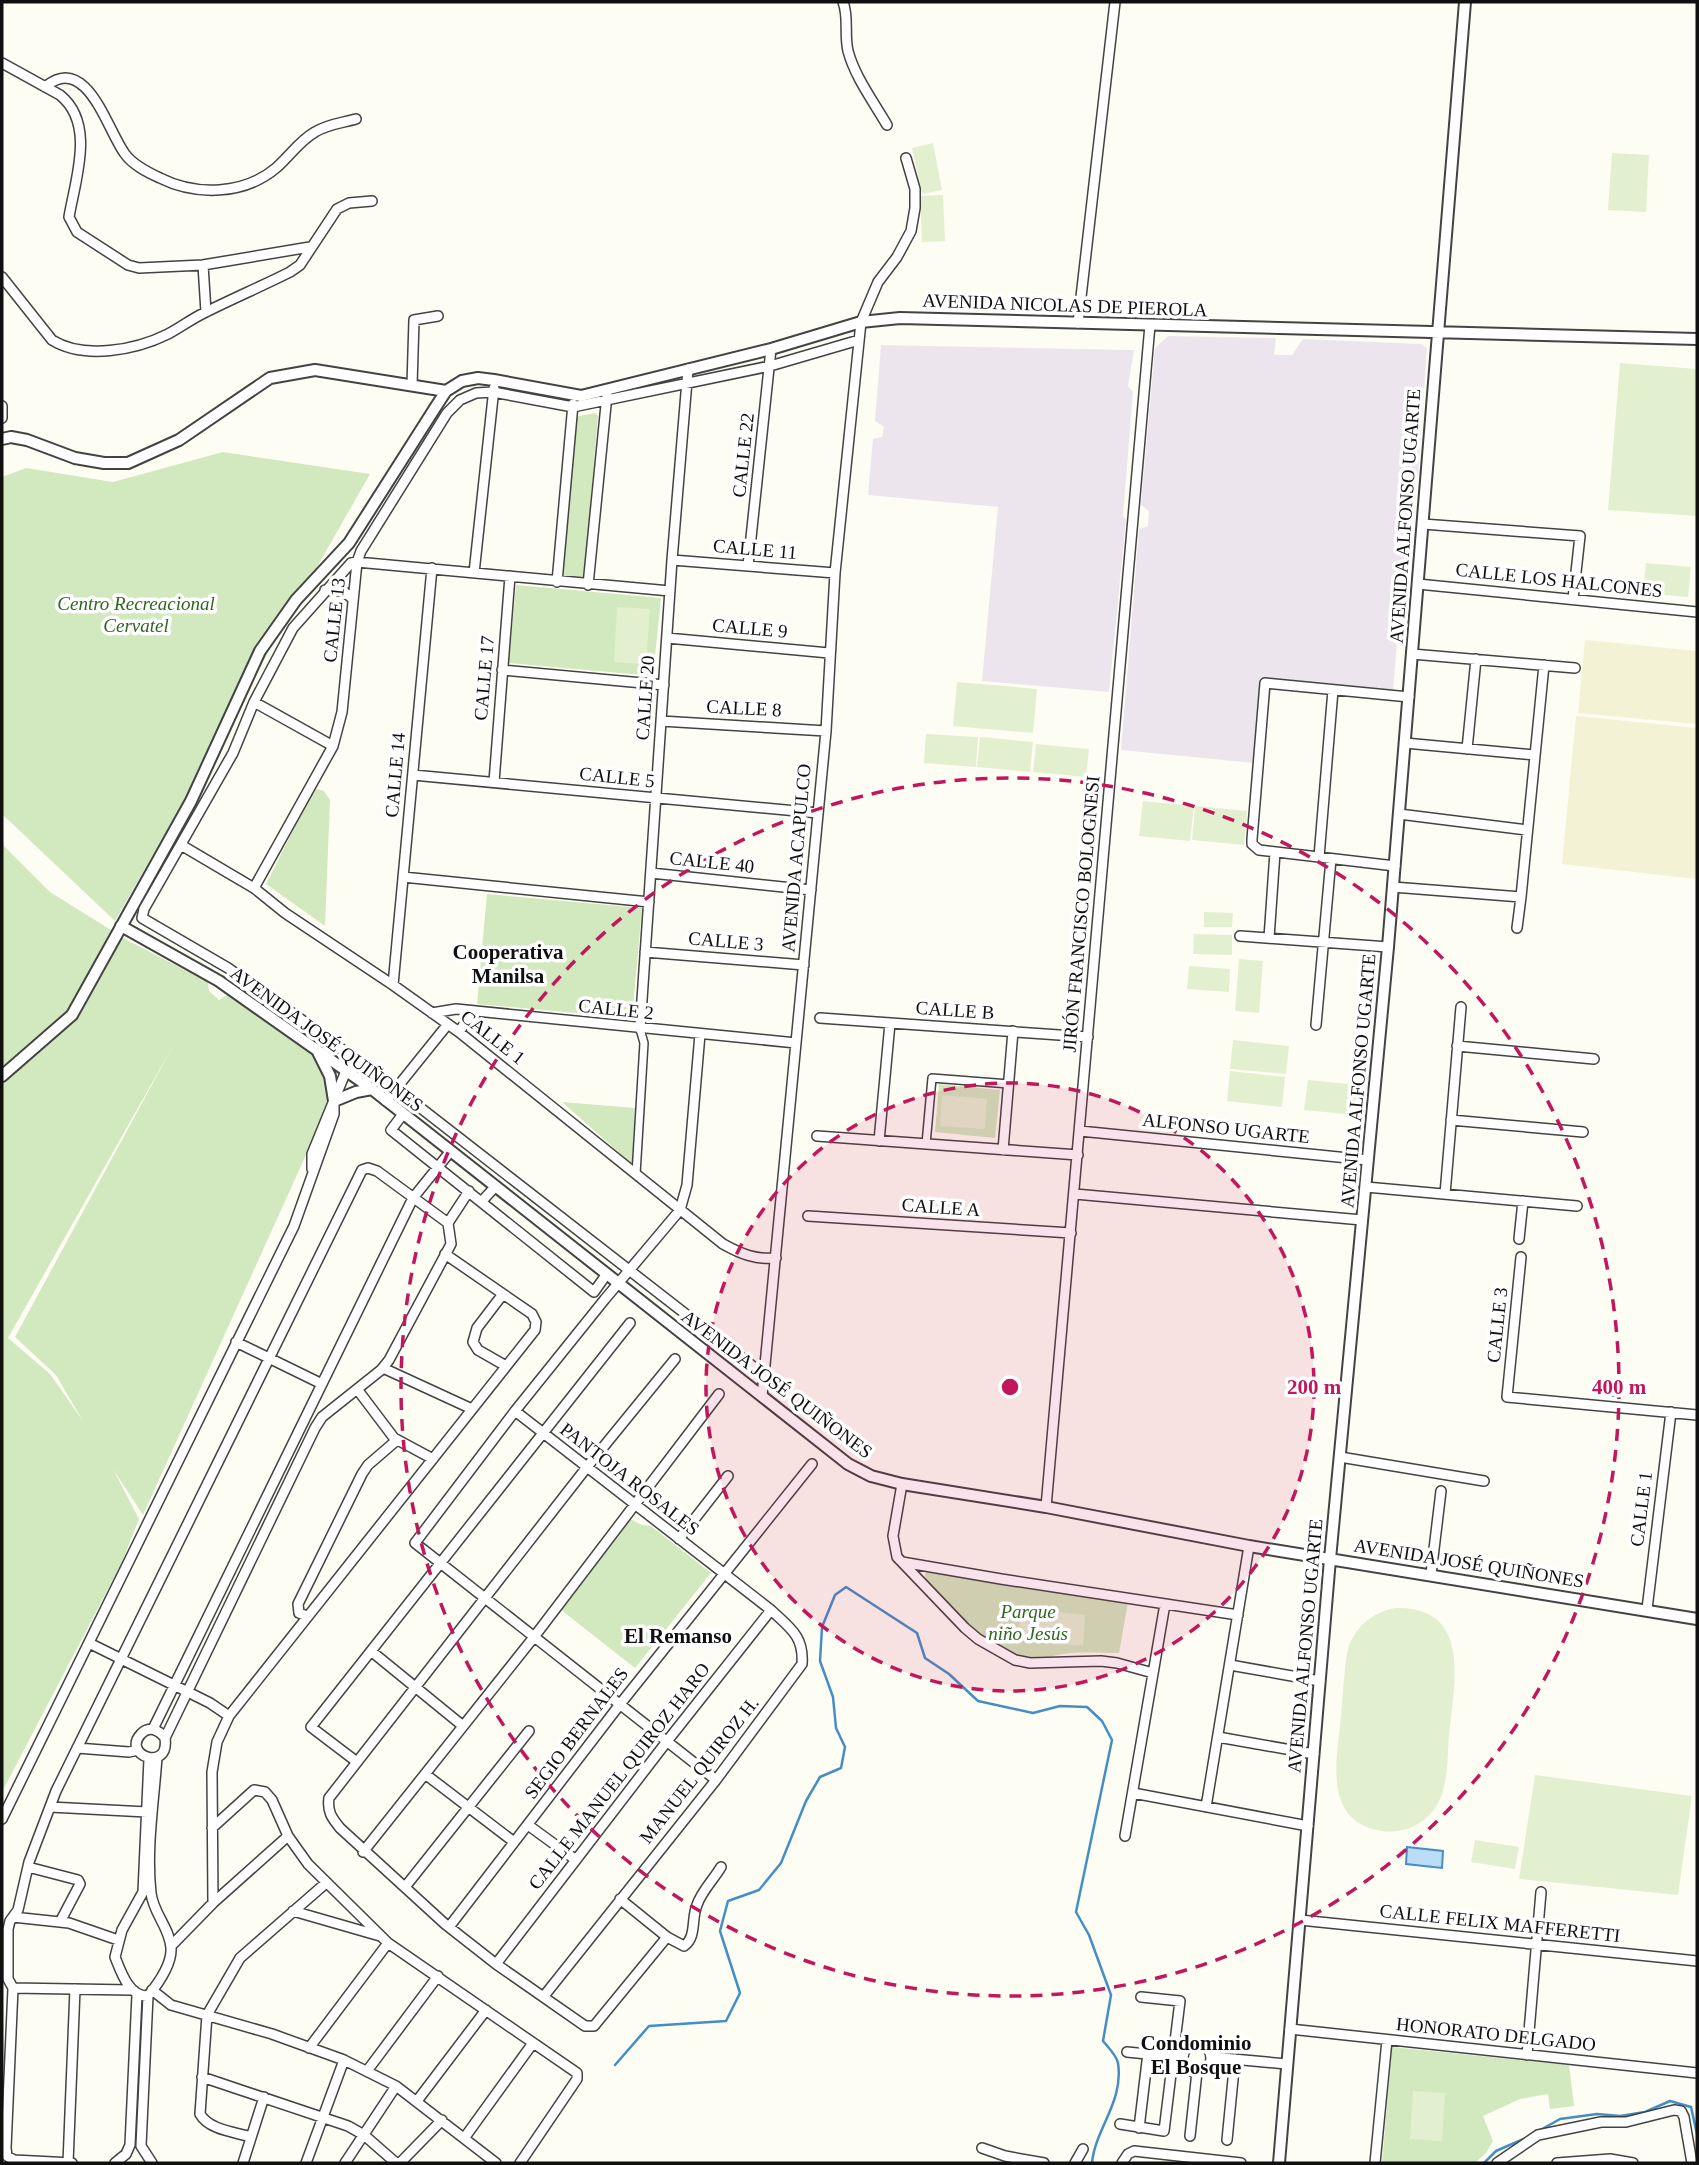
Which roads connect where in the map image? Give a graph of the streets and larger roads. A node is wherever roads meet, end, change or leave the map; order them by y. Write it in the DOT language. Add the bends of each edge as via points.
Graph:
graph roads {
  1 [pos="843,2"];
  2 [pos="1115,2"];
  3 [pos="1465,2"];
  4 [pos="2,63"];
  5 [pos="45,87"];
  6 [pos="356,119"];
  7 [pos="887,125"];
  8 [pos="906,158"];
  9 [pos="372,201"];
  10 [pos="310,247"];
  11 [pos="203,265"];
  12 [pos="2,277"];
  13 [pos="206,312"];
  14 [pos="438,316"];
  15 [pos="861,322"];
  16 [pos="1079,323"];
  17 [pos="1150,325"];
  18 [pos="1437,332"];
  19 [pos="1697,339"];
  20 [pos="859,340"];
  21 [pos="771,349"];
  22 [pos="769,366"];
  23 [pos="688,369"];
  24 [pos="495,380"];
  25 [pos="687,383"];
  26 [pos="412,386"];
  27 [pos="607,388"];
  28 [pos="446,391"];
  29 [pos="493,392"];
  30 [pos="606,400"];
  31 [pos="573,401"];
  32 [pos="2,406"];
  33 [pos="2,418"];
  34 [pos="2,439"];
  35 [pos="1423,524"];
  36 [pos="672,560"];
  37 [pos="357,562"];
  38 [pos="748,566"];
  39 [pos="432,568"];
  40 [pos="474,573"];
  41 [pos="835,573"];
  42 [pos="510,576"];
  43 [pos="557,582"];
  44 [pos="1418,583"];
  45 [pos="588,585"];
  46 [pos="325,590"];
  47 [pos="670,591"];
  48 [pos="354,599"];
  49 [pos="1573,599"];
  50 [pos="1697,612"];
  51 [pos="667,638"];
  52 [pos="829,653"];
  53 [pos="1412,653"];
  54 [pos="1476,659"];
  55 [pos="1544,665"];
  56 [pos="1575,668"];
  57 [pos="502,670"];
  58 [pos="663,685"];
  59 [pos="1333,690"];
  60 [pos="1409,697"];
  61 [pos="254,702"];
  62 [pos="661,721"];
  63 [pos="826,731"];
  64 [pos="1405,743"];
  65 [pos="333,746"];
  66 [pos="1467,749"];
  67 [pos="1535,755"];
  68 [pos="413,775"];
  69 [pos="494,782"];
  70 [pos="656,798"];
  71 [pos="818,813"];
  72 [pos="1399,814"];
  73 [pos="1527,830"];
  74 [pos="181,845"];
  75 [pos="1275,852"];
  76 [pos="1319,858"];
  77 [pos="1331,859"];
  78 [pos="1395,866"];
  79 [pos="651,873"];
  80 [pos="403,877"];
  81 [pos="1393,887"];
  82 [pos="254,888"];
  83 [pos="811,890"];
  84 [pos="1521,897"];
  85 [pos="649,902"];
  86 [pos="121,926"];
  87 [pos="1517,928"];
  88 [pos="1240,936"];
  89 [pos="1269,938"];
  90 [pos="1323,942"];
  91 [pos="1388,947"];
  92 [pos="645,952"];
  93 [pos="804,965"];
  94 [pos="393,985"];
  95 [pos="1461,1007"];
  96 [pos="473,1011"];
  97 [pos="432,1013"];
  98 [pos="820,1018"];
  99 [pos="890,1023"];
  100 [pos="448,1024"];
  101 [pos="1316,1025"];
  102 [pos="640,1029"];
  103 [pos="1013,1031"];
  104 [pos="459,1032"];
  105 [pos="699,1034"];
  106 [pos="1088,1037"];
  107 [pos="796,1043"];
  108 [pos="1457,1046"];
  109 [pos="315,1047"];
  110 [pos="1594,1059"];
  111 [pos="346,1071"];
  112 [pos="2,1076"];
  113 [pos="1009,1084"];
  114 [pos="395,1088"];
  115 [pos="372,1089"];
  116 [pos="334,1101"];
  117 [pos="386,1101"];
  118 [pos="403,1114"];
  119 [pos="1451,1119"];
  120 [pos="1080,1131"];
  121 [pos="1583,1132"];
  122 [pos="817,1136"];
  123 [pos="879,1141"];
  124 [pos="926,1144"];
  125 [pos="1003,1150"];
  126 [pos="450,1152"];
  127 [pos="1078,1155"];
  128 [pos="1368,1160"];
  129 [pos="439,1167"];
  130 [pos="636,1174"];
  131 [pos="495,1187"];
  132 [pos="1366,1187"];
  133 [pos="469,1191"];
  134 [pos="1075,1194"];
  135 [pos="1445,1194"];
  136 [pos="413,1198"];
  137 [pos="482,1201"];
  138 [pos="1523,1201"];
  139 [pos="1577,1206"];
  140 [pos="680,1210"];
  141 [pos="808,1216"];
  142 [pos="1362,1220"];
  143 [pos="448,1223"];
  144 [pos="1071,1233"];
  145 [pos="1520,1239"];
  146 [pos="445,1254"];
  147 [pos="1521,1257"];
  148 [pos="776,1258"];
  149 [pos="630,1269"];
  150 [pos="606,1275"];
  151 [pos="617,1284"];
  152 [pos="503,1294"];
  153 [pos="631,1323"];
  154 [pos="236,1342"];
  155 [pos="270,1358"];
  156 [pos="675,1359"];
  157 [pos="506,1366"];
  158 [pos="383,1368"];
  159 [pos="764,1375"];
  160 [pos="322,1384"];
  161 [pos="357,1389"];
  162 [pos="719,1394"];
  163 [pos="762,1396"];
  164 [pos="472,1409"];
  165 [pos="515,1411"];
  166 [pos="1671,1412"];
  167 [pos="1697,1415"];
  168 [pos="544,1433"];
  169 [pos="397,1440"];
  170 [pos="1340,1457"];
  171 [pos="433,1459"];
  172 [pos="812,1464"];
  173 [pos="587,1467"];
  174 [pos="727,1476"];
  175 [pos="1485,1481"];
  176 [pos="902,1484"];
  177 [pos="1441,1491"];
  178 [pos="635,1505"];
  179 [pos="1046,1507"];
  180 [pos="679,1539"];
  181 [pos="1249,1546"];
  182 [pos="1330,1559"];
  183 [pos="902,1562"];
  184 [pos="441,1563"];
  185 [pos="723,1574"];
  186 [pos="1431,1574"];
  187 [pos="485,1598"];
  188 [pos="1165,1604"];
  189 [pos="1647,1609"];
  190 [pos="771,1610"];
  191 [pos="1238,1615"];
  192 [pos="306,1616"];
  193 [pos="1697,1619"];
  194 [pos="534,1637"];
  195 [pos="89,1643"];
  196 [pos="371,1651"];
  197 [pos="121,1659"];
  198 [pos="1230,1665"];
  199 [pos="1153,1674"];
  200 [pos="1320,1681"];
  201 [pos="174,1685"];
  202 [pos="415,1688"];
  203 [pos="187,1692"];
  204 [pos="621,1703"];
  205 [pos="229,1716"];
  206 [pos="463,1726"];
  207 [pos="153,1729"];
  208 [pos="529,1731"];
  209 [pos="1218,1737"];
  210 [pos="165,1738"];
  211 [pos="668,1740"];
  212 [pos="77,1748"];
  213 [pos="138,1750"];
  214 [pos="1314,1754"];
  215 [pos="153,1758"];
  216 [pos="357,1762"];
  217 [pos="425,1774"];
  218 [pos="716,1780"];
  219 [pos="1133,1793"];
  220 [pos="50,1807"];
  221 [pos="468,1807"];
  222 [pos="1206,1807"];
  223 [pos="147,1812"];
  224 [pos="2,1819"];
  225 [pos="528,1825"];
  226 [pos="1308,1826"];
  227 [pos="212,1828"];
  228 [pos="288,1836"];
  229 [pos="1125,1836"];
  230 [pos="514,1842"];
  231 [pos="363,1852"];
  232 [pos="576,1860"];
  233 [pos="28,1867"];
  234 [pos="721,1867"];
  235 [pos="326,1883"];
  236 [pos="405,1887"];
  237 [pos="1542,1892"];
  238 [pos="621,1899"];
  239 [pos="214,1903"];
  240 [pos="293,1911"];
  241 [pos="13,1917"];
  242 [pos="1300,1920"];
  243 [pos="60,1922"];
  244 [pos="449,1927"];
  245 [pos="667,1937"];
  246 [pos="385,1940"];
  247 [pos="118,1941"];
  248 [pos="1535,1944"];
  249 [pos="171,1946"];
  250 [pos="1697,1961"];
  251 [pos="496,1964"];
  252 [pos="438,1976"];
  253 [pos="13,1988"];
  254 [pos="75,1989"];
  255 [pos="142,1993"];
  256 [pos="544,1996"];
  257 [pos="1141,1997"];
  258 [pos="486,2010"];
  259 [pos="207,2015"];
  260 [pos="1290,2029"];
  261 [pos="1387,2039"];
  262 [pos="533,2043"];
  263 [pos="309,2048"];
  264 [pos="1127,2052"];
  265 [pos="1148,2053"];
  266 [pos="1527,2055"];
  267 [pos="1178,2057"];
  268 [pos="1211,2057"];
  269 [pos="1235,2059"];
  270 [pos="344,2060"];
  271 [pos="1287,2064"];
  272 [pos="367,2071"];
  273 [pos="1197,2072"];
  274 [pos="1697,2073"];
  275 [pos="202,2077"];
  276 [pos="396,2086"];
  277 [pos="264,2097"];
  278 [pos="417,2101"];
  279 [pos="324,2116"];
  280 [pos="442,2119"];
  281 [pos="1120,2124"];
  282 [pos="1139,2127"];
  283 [pos="363,2135"];
  284 [pos="1190,2136"];
  285 [pos="251,2137"];
  286 [pos="465,2137"];
  287 [pos="1227,2140"];
  288 [pos="982,2148"];
  289 [pos="1083,2149"];
  290 [pos="1200,2161"];
  291 [pos="69,2163"];
  292 [pos="115,2163"];
  293 [pos="152,2163"];
  294 [pos="243,2163"];
  295 [pos="306,2163"];
  296 [pos="345,2163"];
  297 [pos="398,2163"];
  298 [pos="496,2163"];
  299 [pos="520,2163"];
  300 [pos="1044,2163"];
  301 [pos="1075,2163"];
  302 [pos="1122,2163"];
  303 [pos="1241,2163"];
  304 [pos="1279,2163"];
  305 [pos="1376,2163"];
  306 [pos="1497,2163"];
  307 [pos="1557,2163"];
  308 [pos="1633,2163"];
  309 [pos="1692,2163"];
  1 -- 7 [label="street" via="849,54"];
  2 -- 16 [label="street"];
  3 -- 18 [label="street, AVENIDA ALFONSO UGARTE"];
  4 -- 5 [label="street"];
  5 -- 6 [label="street" via="60,78 78,83 95,98 133,163 172,183 201,190 233,188 257,180 315,132"];
  5 -- 11 [label="street" via="64,98 77,123 80,169 69,217 77,232 133,267"];
  8 -- 15 [label="street, AVENIDA ACAPULCO" via="915,189 911,231 878,282"];
  9 -- 10 [label="street" via="340,206"];
  10 -- 11 [label="street"];
  10 -- 13 [label="street" via="290,272"];
  11 -- 13 [label="street"];
  12 -- 13 [label="street" via="52,340 79,351 147,342"];
  14 -- 26 [label="street" via="414,320"];
  15 -- 16 [label="street, AVENIDA NICOLAS DE PIEROLA" via="900,318"];
  15 -- 20 [label="street, AVENIDA ACAPULCO"];
  15 -- 21 [label="street, AVENIDA NICOLAS DE PIEROLA"];
  16 -- 17 [label="street, AVENIDA NICOLAS DE PIEROLA"];
  17 -- 18 [label="street, AVENIDA NICOLAS DE PIEROLA"];
  17 -- 106 [label="street, JIRÓN FRANCISCO BOLOGNESI"];
  18 -- 19 [label="street, AVENIDA NICOLAS DE PIEROLA"];
  18 -- 35 [label="street, AVENIDA ALFONSO UGARTE"];
  20 -- 22 [label="street"];
  20 -- 41 [label="street, AVENIDA ACAPULCO"];
  21 -- 22 [label="street, CALLE 22"];
  21 -- 23 [label="street, AVENIDA NICOLAS DE PIEROLA"];
  22 -- 25 [label="street"];
  22 -- 38 [label="street, CALLE 22"];
  23 -- 25 [label="street, CALLE 20"];
  23 -- 27 [label="street, AVENIDA NICOLAS DE PIEROLA"];
  24 -- 28 [label="street, AVENIDA NICOLAS DE PIEROLA" via="461,381"];
  24 -- 29 [label="street"];
  24 -- 31 [label="street, AVENIDA NICOLAS DE PIEROLA"];
  25 -- 30 [label="street"];
  25 -- 36 [label="street, CALLE 20"];
  26 -- 28 [label="street"];
  26 -- 34 [label="street" via="315,370 270,378 179,440 128,463 75,458 27,440"];
  27 -- 30 [label="street"];
  27 -- 31 [label="street, AVENIDA NICOLAS DE PIEROLA"];
  28 -- 86 [label="street" via="349,543 296,600 260,651 191,802"];
  29 -- 31 [label="street"];
  29 -- 37 [label="street, CALLE 13" via="460,400 447,414"];
  29 -- 40 [label="street"];
  30 -- 31 [label="street"];
  30 -- 45 [label="street"];
  31 -- 43 [label="street"];
  32 -- 33 [label="street"];
  35 -- 44 [label="street, AVENIDA ALFONSO UGARTE"];
  35 -- 49 [label="street" via="1580,536"];
  36 -- 38 [label="street, CALLE 11"];
  36 -- 47 [label="street, CALLE 20"];
  37 -- 39 [label="street"];
  37 -- 46 [label="street"];
  37 -- 48 [label="street, CALLE 13"];
  38 -- 41 [label="street, CALLE 11"];
  39 -- 40 [label="street"];
  39 -- 68 [label="street, CALLE 14"];
  40 -- 42 [label="street"];
  41 -- 52 [label="street, AVENIDA ACAPULCO"];
  42 -- 43 [label="street"];
  42 -- 57 [label="street, CALLE 17"];
  43 -- 45 [label="street"];
  44 -- 49 [label="street, CALLE LOS HALCONES"];
  44 -- 53 [label="street, AVENIDA ALFONSO UGARTE"];
  45 -- 47 [label="street"];
  46 -- 48 [label="street" via="343,591"];
  46 -- 61 [label="street" via="293,628"];
  47 -- 51 [label="street, CALLE 20"];
  48 -- 65 [label="street, CALLE 13" via="342,712"];
  49 -- 50 [label="street, CALLE LOS HALCONES"];
  51 -- 52 [label="street, CALLE 9"];
  51 -- 58 [label="street, CALLE 20"];
  52 -- 63 [label="street, AVENIDA ACAPULCO"];
  53 -- 54 [label="street"];
  53 -- 60 [label="street, AVENIDA ALFONSO UGARTE"];
  54 -- 55 [label="street"];
  54 -- 66 [label="street"];
  55 -- 56 [label="street"];
  55 -- 67 [label="street"];
  57 -- 58 [label="street"];
  57 -- 69 [label="street, CALLE 17"];
  58 -- 62 [label="street, CALLE 20"];
  59 -- 60 [label="street"];
  59 -- 75 [label="street" via="1265,683 1252,839 1255,848"];
  59 -- 76 [label="street"];
  60 -- 64 [label="street, AVENIDA ALFONSO UGARTE"];
  61 -- 65 [label="street"];
  61 -- 74 [label="street" via="233,753"];
  62 -- 63 [label="street, CALLE 8"];
  62 -- 70 [label="street, CALLE 20"];
  63 -- 71 [label="street, AVENIDA ACAPULCO"];
  64 -- 66 [label="street"];
  64 -- 72 [label="street, AVENIDA ALFONSO UGARTE"];
  65 -- 82 [label="street, CALLE 13"];
  66 -- 67 [label="street"];
  67 -- 73 [label="street"];
  68 -- 69 [label="street, CALLE 5"];
  68 -- 80 [label="street, CALLE 14"];
  69 -- 70 [label="street, CALLE 5"];
  70 -- 71 [label="street, CALLE 5"];
  70 -- 79 [label="street, CALLE 20"];
  71 -- 83 [label="street, AVENIDA ACAPULCO"];
  72 -- 73 [label="street"];
  72 -- 78 [label="street, AVENIDA ALFONSO UGARTE"];
  73 -- 84 [label="street"];
  74 -- 82 [label="street, CALLE 1"];
  74 -- 114 [label="street" via="144,909 143,921 228,968"];
  75 -- 76 [label="street"];
  75 -- 89 [label="street"];
  76 -- 77 [label="street"];
  77 -- 78 [label="street"];
  77 -- 90 [label="street"];
  78 -- 81 [label="street, AVENIDA ALFONSO UGARTE"];
  79 -- 83 [label="street, CALLE 40"];
  79 -- 85 [label="street, CALLE 20"];
  80 -- 85 [label="street"];
  80 -- 94 [label="street, CALLE 14"];
  81 -- 84 [label="street"];
  81 -- 91 [label="street, AVENIDA ALFONSO UGARTE"];
  82 -- 94 [label="street, CALLE 1"];
  83 -- 93 [label="street, AVENIDA ACAPULCO"];
  84 -- 87 [label="street"];
  85 -- 92 [label="street, CALLE 20"];
  86 -- 109 [label="street, AVENIDA JOSÉ QUIÑONES" via="219,981"];
  86 -- 112 [label="street" via="72,1015"];
  88 -- 89 [label="street"];
  89 -- 90 [label="street"];
  90 -- 91 [label="street"];
  90 -- 101 [label="street"];
  91 -- 128 [label="street, AVENIDA ALFONSO UGARTE"];
  92 -- 93 [label="street, CALLE 3"];
  92 -- 102 [label="street, CALLE 20"];
  93 -- 107 [label="street, AVENIDA ACAPULCO"];
  94 -- 97 [label="street, CALLE 1"];
  95 -- 108 [label="street"];
  96 -- 97 [label="street, CALLE 2"];
  96 -- 102 [label="street, CALLE 2"];
  96 -- 104 [label="street"];
  97 -- 100 [label="street, CALLE 1"];
  98 -- 99 [label="street, CALLE B"];
  99 -- 103 [label="street, CALLE B"];
  99 -- 123 [label="street"];
  100 -- 104 [label="street, CALLE 1"];
  100 -- 114 [label="street"];
  102 -- 105 [label="street, CALLE 2"];
  102 -- 130 [label="street" via="644,1043"];
  103 -- 106 [label="street, CALLE B"];
  103 -- 113 [label="street"];
  104 -- 130 [label="street, CALLE 1"];
  105 -- 107 [label="street, CALLE 2"];
  105 -- 140 [label="street" via="687,1185"];
  106 -- 120 [label="street, JIRÓN FRANCISCO BOLOGNESI"];
  107 -- 148 [label="street, AVENIDA ACAPULCO"];
  108 -- 110 [label="street"];
  108 -- 119 [label="street"];
  109 -- 111 [label="street, AVENIDA JOSÉ QUIÑONES"];
  109 -- 116 [label="street" via="327,1066"];
  111 -- 115 [label="street, AVENIDA JOSÉ QUIÑONES"];
  111 -- 116 [label="street"];
  113 -- 124 [label="street" via="932,1078"];
  113 -- 125 [label="street"];
  114 -- 117 [label="street"];
  114 -- 149 [label="street"];
  115 -- 116 [label="street"];
  115 -- 117 [label="street, AVENIDA JOSÉ QUIÑONES"];
  116 -- 154 [label="street" via="312,1154 312,1177 294,1226"];
  117 -- 118 [label="street, AVENIDA JOSÉ QUIÑONES"];
  118 -- 126 [label="street, AVENIDA JOSÉ QUIÑONES"];
  118 -- 129 [label="street" via="391,1130"];
  119 -- 121 [label="street"];
  119 -- 135 [label="street"];
  120 -- 127 [label="street, JIRÓN FRANCISCO BOLOGNESI"];
  120 -- 128 [label="street, ALFONSO UGARTE"];
  122 -- 123 [label="street"];
  123 -- 124 [label="street"];
  124 -- 125 [label="street"];
  125 -- 127 [label="street"];
  126 -- 129 [label="street"];
  126 -- 131 [label="street, AVENIDA JOSÉ QUIÑONES"];
  127 -- 134 [label="street, JIRÓN FRANCISCO BOLOGNESI"];
  128 -- 132 [label="street, AVENIDA ALFONSO UGARTE"];
  129 -- 133 [label="street"];
  129 -- 136 [label="street"];
  130 -- 140 [label="street, CALLE 1"];
  131 -- 137 [label="street"];
  131 -- 150 [label="street, AVENIDA JOSÉ QUIÑONES"];
  132 -- 135 [label="street"];
  132 -- 142 [label="street, AVENIDA ALFONSO UGARTE"];
  133 -- 137 [label="street"];
  133 -- 143 [label="street"];
  134 -- 142 [label="street"];
  134 -- 144 [label="street, JIRÓN FRANCISCO BOLOGNESI"];
  135 -- 138 [label="street"];
  136 -- 143 [label="street"];
  136 -- 155 [label="street" via="377,1171 362,1170"];
  136 -- 160 [label="street"];
  137 -- 150 [label="street" via="594,1292"];
  138 -- 139 [label="street"];
  138 -- 145 [label="street"];
  140 -- 148 [label="street, CALLE 1" via="735,1251"];
  140 -- 149 [label="street"];
  141 -- 144 [label="street, CALLE A"];
  142 -- 170 [label="street, AVENIDA ALFONSO UGARTE"];
  143 -- 146 [label="street" via="451,1244"];
  144 -- 179 [label="street, JIRÓN FRANCISCO BOLOGNESI"];
  146 -- 152 [label="street"];
  146 -- 158 [label="street"];
  147 -- 166 [label="street, CALLE 3" via="1507,1397"];
  148 -- 159 [label="street, AVENIDA ACAPULCO"];
  149 -- 151 [label="street"];
  149 -- 159 [label="street"];
  150 -- 151 [label="street, AVENIDA JOSÉ QUIÑONES"];
  151 -- 163 [label="street, AVENIDA JOSÉ QUIÑONES"];
  151 -- 165 [label="street"];
  152 -- 157 [label="street" via="532,1314 537,1326"];
  152 -- 157 [label="street" via="477,1328 473,1342 478,1350"];
  153 -- 168 [label="street"];
  154 -- 155 [label="street"];
  154 -- 195 [label="street"];
  155 -- 160 [label="street"];
  155 -- 197 [label="street"];
  156 -- 173 [label="street"];
  157 -- 164 [label="street"];
  158 -- 161 [label="street"];
  158 -- 164 [label="street"];
  159 -- 163 [label="street, AVENIDA ACAPULCO"];
  160 -- 201 [label="street"];
  161 -- 169 [label="street"];
  161 -- 203 [label="street" via="315,1428"];
  162 -- 178 [label="street"];
  163 -- 176 [label="street, AVENIDA JOSÉ QUIÑONES" via="848,1464"];
  164 -- 171 [label="street"];
  165 -- 168 [label="street, PANTOJA ROSALES"];
  165 -- 184 [label="street" via="415,1543"];
  166 -- 167 [label="street"];
  166 -- 189 [label="street, CALLE 1"];
  168 -- 173 [label="street, PANTOJA ROSALES"];
  168 -- 184 [label="street"];
  169 -- 171 [label="street"];
  169 -- 192 [label="street" via="362,1474 298,1604 299,1613"];
  170 -- 175 [label="street"];
  170 -- 182 [label="street, AVENIDA ALFONSO UGARTE"];
  171 -- 192 [label="street"];
  172 -- 185 [label="street, SEGIO BERNALES"];
  173 -- 178 [label="street, PANTOJA ROSALES"];
  173 -- 187 [label="street"];
  174 -- 180 [label="street"];
  176 -- 179 [label="street, AVENIDA JOSÉ QUIÑONES"];
  176 -- 183 [label="street" via="892,1536"];
  177 -- 186 [label="street"];
  178 -- 180 [label="street, PANTOJA ROSALES"];
  178 -- 194 [label="street"];
  179 -- 181 [label="street, AVENIDA JOSÉ QUIÑONES"];
  180 -- 185 [label="street, PANTOJA ROSALES"];
  181 -- 182 [label="street, AVENIDA JOSÉ QUIÑONES"];
  181 -- 191 [label="street"];
  182 -- 186 [label="street, AVENIDA JOSÉ QUIÑONES"];
  182 -- 200 [label="street, AVENIDA ALFONSO UGARTE"];
  183 -- 188 [label="street"];
  183 -- 199 [label="street" via="965,1628 1015,1660 1044,1664 1101,1661"];
  184 -- 187 [label="street"];
  184 -- 196 [label="street"];
  185 -- 190 [label="street, MANUEL QUIROZ H."];
  185 -- 204 [label="street, SEGIO BERNALES"];
  186 -- 189 [label="street, AVENIDA JOSÉ QUIÑONES"];
  187 -- 194 [label="street"];
  187 -- 202 [label="street"];
  188 -- 191 [label="street"];
  188 -- 199 [label="street"];
  189 -- 193 [label="street, AVENIDA JOSÉ QUIÑONES"];
  190 -- 211 [label="street, CALLE MANUEL QUIROZ HARO"];
  190 -- 218 [label="street, MANUEL QUIROZ H." via="796,1633 803,1648 802,1664"];
  191 -- 198 [label="street"];
  192 -- 205 [label="street"];
  194 -- 204 [label="street"];
  194 -- 206 [label="street"];
  195 -- 197 [label="street"];
  195 -- 224 [label="street"];
  196 -- 202 [label="street"];
  196 -- 216 [label="street" via="311,1727"];
  197 -- 201 [label="street"];
  197 -- 212 [label="street"];
  198 -- 200 [label="street"];
  198 -- 209 [label="street"];
  199 -- 219 [label="street"];
  200 -- 214 [label="street, AVENIDA ALFONSO UGARTE"];
  201 -- 203 [label="street"];
  201 -- 207 [label="street"];
  202 -- 206 [label="street"];
  202 -- 216 [label="street"];
  203 -- 205 [label="street"];
  203 -- 210 [label="street"];
  204 -- 211 [label="street"];
  204 -- 225 [label="street, SEGIO BERNALES"];
  205 -- 227 [label="street" via="215,1749"];
  206 -- 217 [label="street"];
  207 -- 210 [label="street"];
  207 -- 213 [label="street" via="139,1735"];
  208 -- 221 [label="street"];
  209 -- 214 [label="street"];
  209 -- 222 [label="street"];
  210 -- 215 [label="street" via="163,1753"];
  211 -- 218 [label="street"];
  211 -- 232 [label="street, CALLE MANUEL QUIROZ HARO"];
  212 -- 213 [label="street"];
  212 -- 220 [label="street"];
  213 -- 215 [label="street"];
  214 -- 226 [label="street, AVENIDA ALFONSO UGARTE"];
  215 -- 223 [label="street"];
  215 -- 249 [label="street" via="151,1895"];
  216 -- 231 [label="street" via="329,1798 330,1815"];
  217 -- 221 [label="street"];
  217 -- 231 [label="street"];
  218 -- 238 [label="street, MANUEL QUIROZ H."];
  219 -- 222 [label="street"];
  219 -- 229 [label="street"];
  220 -- 223 [label="street"];
  220 -- 233 [label="street"];
  221 -- 230 [label="street"];
  221 -- 236 [label="street"];
  222 -- 226 [label="street"];
  223 -- 247 [label="street" via="143,1892"];
  225 -- 230 [label="street, SEGIO BERNALES"];
  225 -- 232 [label="street"];
  226 -- 242 [label="street, AVENIDA ALFONSO UGARTE"];
  227 -- 228 [label="street" via="254,1790 260,1790 272,1800"];
  227 -- 239 [label="street"];
  228 -- 235 [label="street"];
  228 -- 239 [label="street"];
  230 -- 244 [label="street, SEGIO BERNALES"];
  231 -- 236 [label="street"];
  232 -- 251 [label="street, CALLE MANUEL QUIROZ HARO"];
  233 -- 241 [label="street"];
  233 -- 243 [label="street" via="78,1880 78,1890"];
  234 -- 245 [label="street" via="696,1905 688,1943 684,1946"];
  235 -- 240 [label="street"];
  235 -- 246 [label="street"];
  236 -- 244 [label="street"];
  237 -- 248 [label="street"];
  238 -- 245 [label="street"];
  238 -- 256 [label="street, MANUEL QUIROZ H."];
  239 -- 249 [label="street"];
  240 -- 246 [label="street"];
  240 -- 259 [label="street" via="240,1958"];
  241 -- 243 [label="street"];
  241 -- 253 [label="street" via="8,1929 8,1979"];
  242 -- 248 [label="street, CALLE FELIX MAFFERETTI"];
  242 -- 260 [label="street, AVENIDA ALFONSO UGARTE"];
  243 -- 247 [label="street"];
  244 -- 251 [label="street"];
  245 -- 256 [label="street" via="594,2026 585,2026"];
  246 -- 252 [label="street"];
  246 -- 263 [label="street"];
  247 -- 255 [label="street" via="115,1957"];
  248 -- 250 [label="street, CALLE FELIX MAFFERETTI"];
  248 -- 266 [label="street"];
  249 -- 255 [label="street" via="169,1962"];
  251 -- 256 [label="street"];
  252 -- 258 [label="street"];
  252 -- 272 [label="street"];
  253 -- 254 [label="street"];
  253 -- 291 [label="street" via="7,2156"];
  254 -- 255 [label="street"];
  254 -- 291 [label="street"];
  255 -- 259 [label="street"];
  255 -- 292 [label="street" via="130,2145"];
  255 -- 293 [label="street" via="141,2146"];
  257 -- 267 [label="street" via="1180,2001"];
  258 -- 262 [label="street"];
  258 -- 278 [label="street"];
  259 -- 263 [label="street"];
  259 -- 275 [label="street"];
  260 -- 261 [label="street, HONORATO DELGADO"];
  260 -- 271 [label="street, AVENIDA ALFONSO UGARTE"];
  261 -- 266 [label="street, HONORATO DELGADO"];
  261 -- 305 [label="street"];
  262 -- 286 [label="street"];
  262 -- 299 [label="street" via="577,2073 577,2080"];
  263 -- 270 [label="street"];
  264 -- 265 [label="street"];
  265 -- 267 [label="street"];
  265 -- 282 [label="street"];
  266 -- 274 [label="street, HONORATO DELGADO"];
  267 -- 268 [label="street" via="1195,2044"];
  267 -- 273 [label="street"];
  267 -- 282 [label="street" via="1164,2131"];
  268 -- 269 [label="street"];
  268 -- 273 [label="street" via="1205,2069"];
  269 -- 271 [label="street"];
  269 -- 287 [label="street"];
  270 -- 272 [label="street"];
  270 -- 279 [label="street"];
  271 -- 304 [label="street, AVENIDA ALFONSO UGARTE"];
  272 -- 276 [label="street"];
  273 -- 284 [label="street"];
  275 -- 277 [label="street"];
  275 -- 285 [label="street" via="203,2119"];
  276 -- 278 [label="street"];
  276 -- 283 [label="street"];
  277 -- 279 [label="street"];
  277 -- 285 [label="street"];
  278 -- 280 [label="street"];
  279 -- 283 [label="street"];
  279 -- 295 [label="street"];
  280 -- 286 [label="street"];
  280 -- 297 [label="street"];
  281 -- 282 [label="street"];
  283 -- 296 [label="street"];
  283 -- 297 [label="street"];
  285 -- 294 [label="street"];
  286 -- 298 [label="street"];
  288 -- 300 [label="street"];
  289 -- 301 [label="street"];
  290 -- 302 [label="street" via="1135,2151"];
  290 -- 303 [label="street"];
  306 -- 309 [label="street" via="1538,2135 1674,2110 1684,2117"];
  307 -- 308 [label="street" via="1617,2159"];
}
